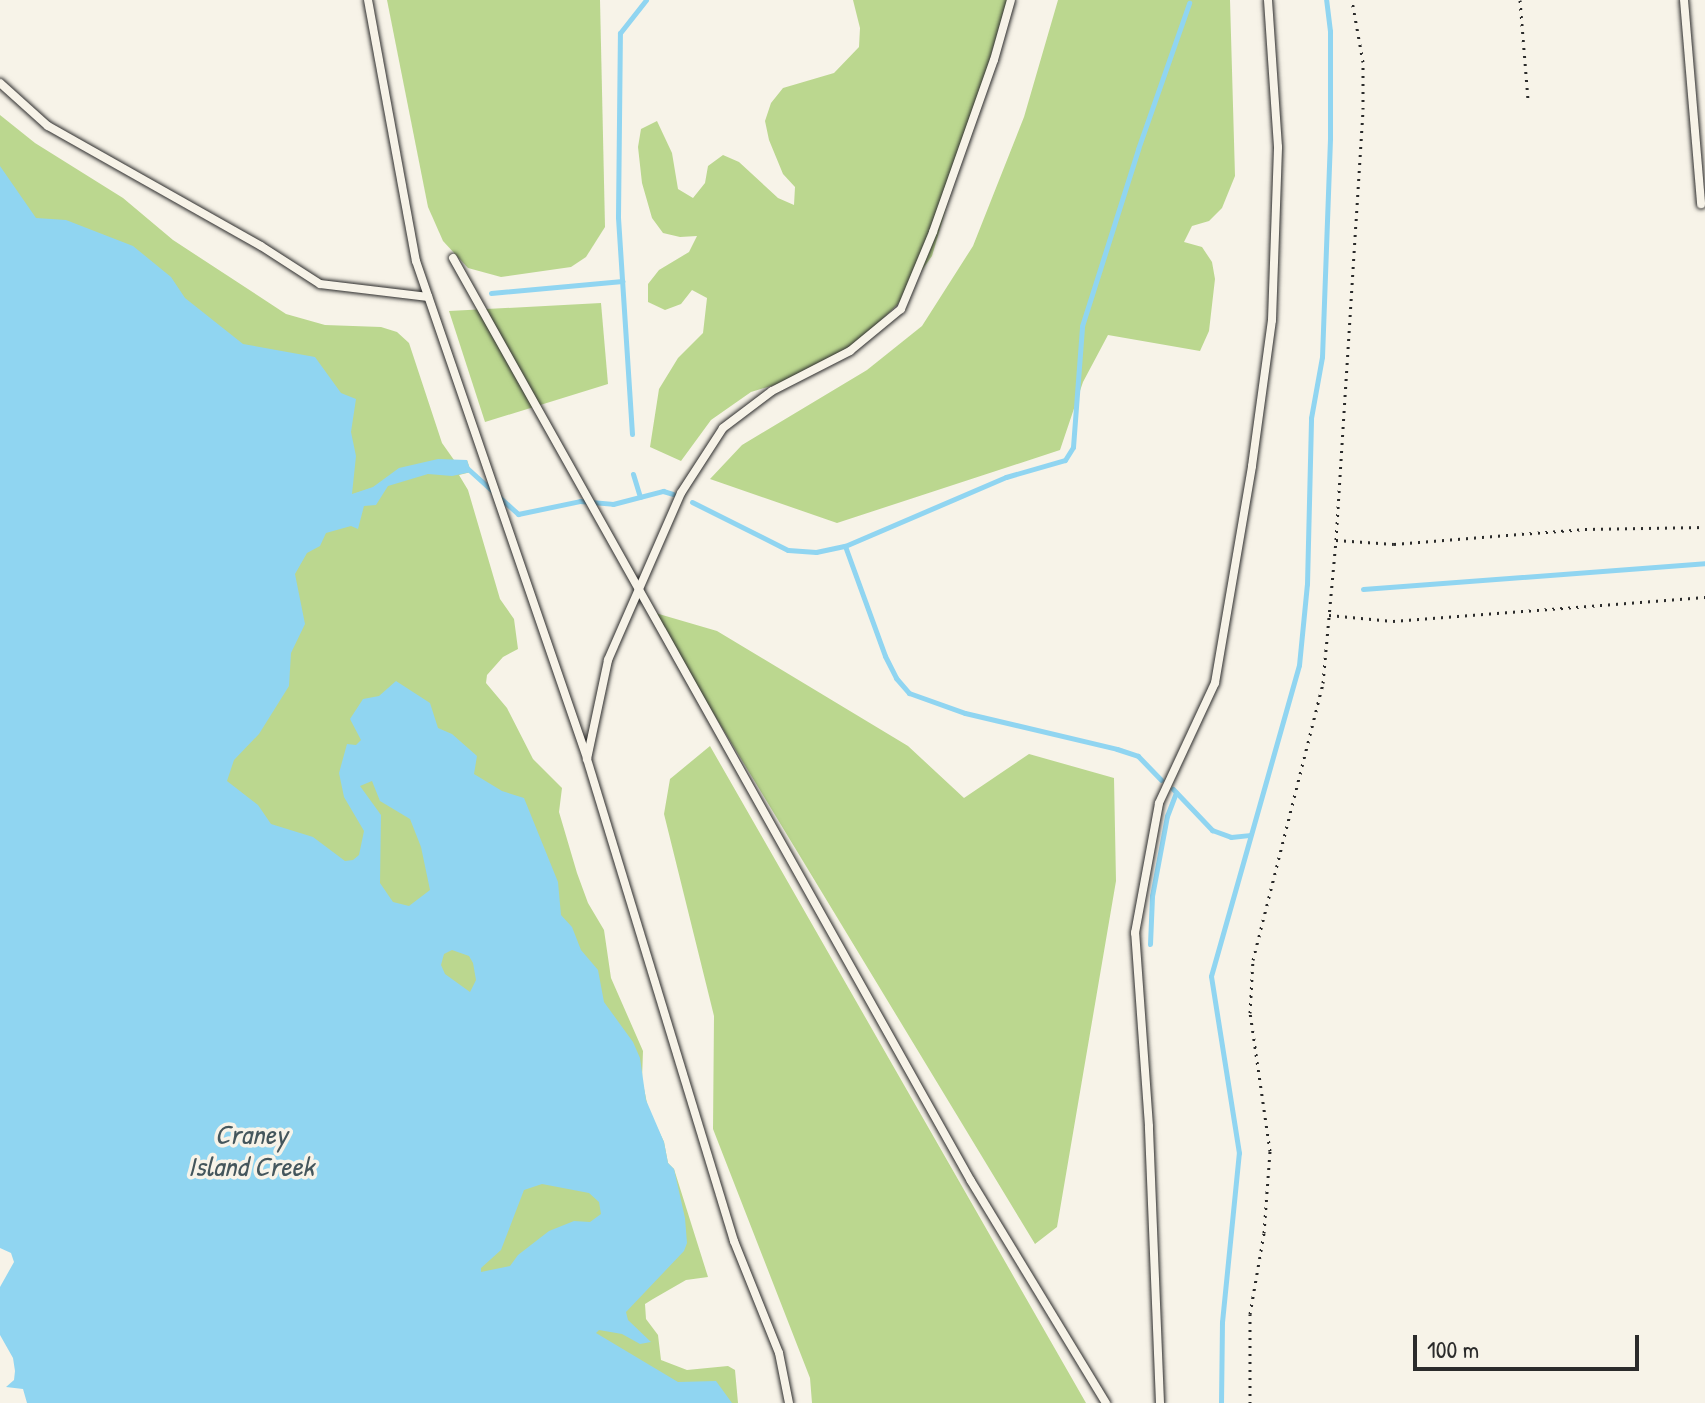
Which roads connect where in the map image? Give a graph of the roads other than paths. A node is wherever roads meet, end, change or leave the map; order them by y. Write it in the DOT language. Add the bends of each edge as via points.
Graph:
graph roads {
  1 [pos="368,0"];
  2 [pos="1011,0"];
  3 [pos="1268,0"];
  4 [pos="1684,0"];
  5 [pos="0,83"];
  6 [pos="1701,204"];
  7 [pos="453,258"];
  8 [pos="428,297"];
  9 [pos="638,591"];
  10 [pos="587,759"];
  11 [pos="789,1403"];
  12 [pos="1106,1403"];
  13 [pos="1160,1403"];
  1 -- 8 [label="lane" via="416,261"];
  2 -- 9 [label="lane" via="979,103 901,309 850,351 772,391 723,428 681,493"];
  3 -- 13 [label="lane" via="1278,147 1272,320 1252,466 1215,683 1159,803 1135,933"];
  4 -- 6 [label="lane"];
  5 -- 8 [label="lane" via="48,126 320,284"];
  7 -- 9 [label="lane"];
  8 -- 10 [label="lane"];
  9 -- 10 [label="lane" via="608,660"];
  9 -- 12 [label="lane" via="971,1181"];
  10 -- 11 [label="lane" via="734,1241 779,1353"];
}
